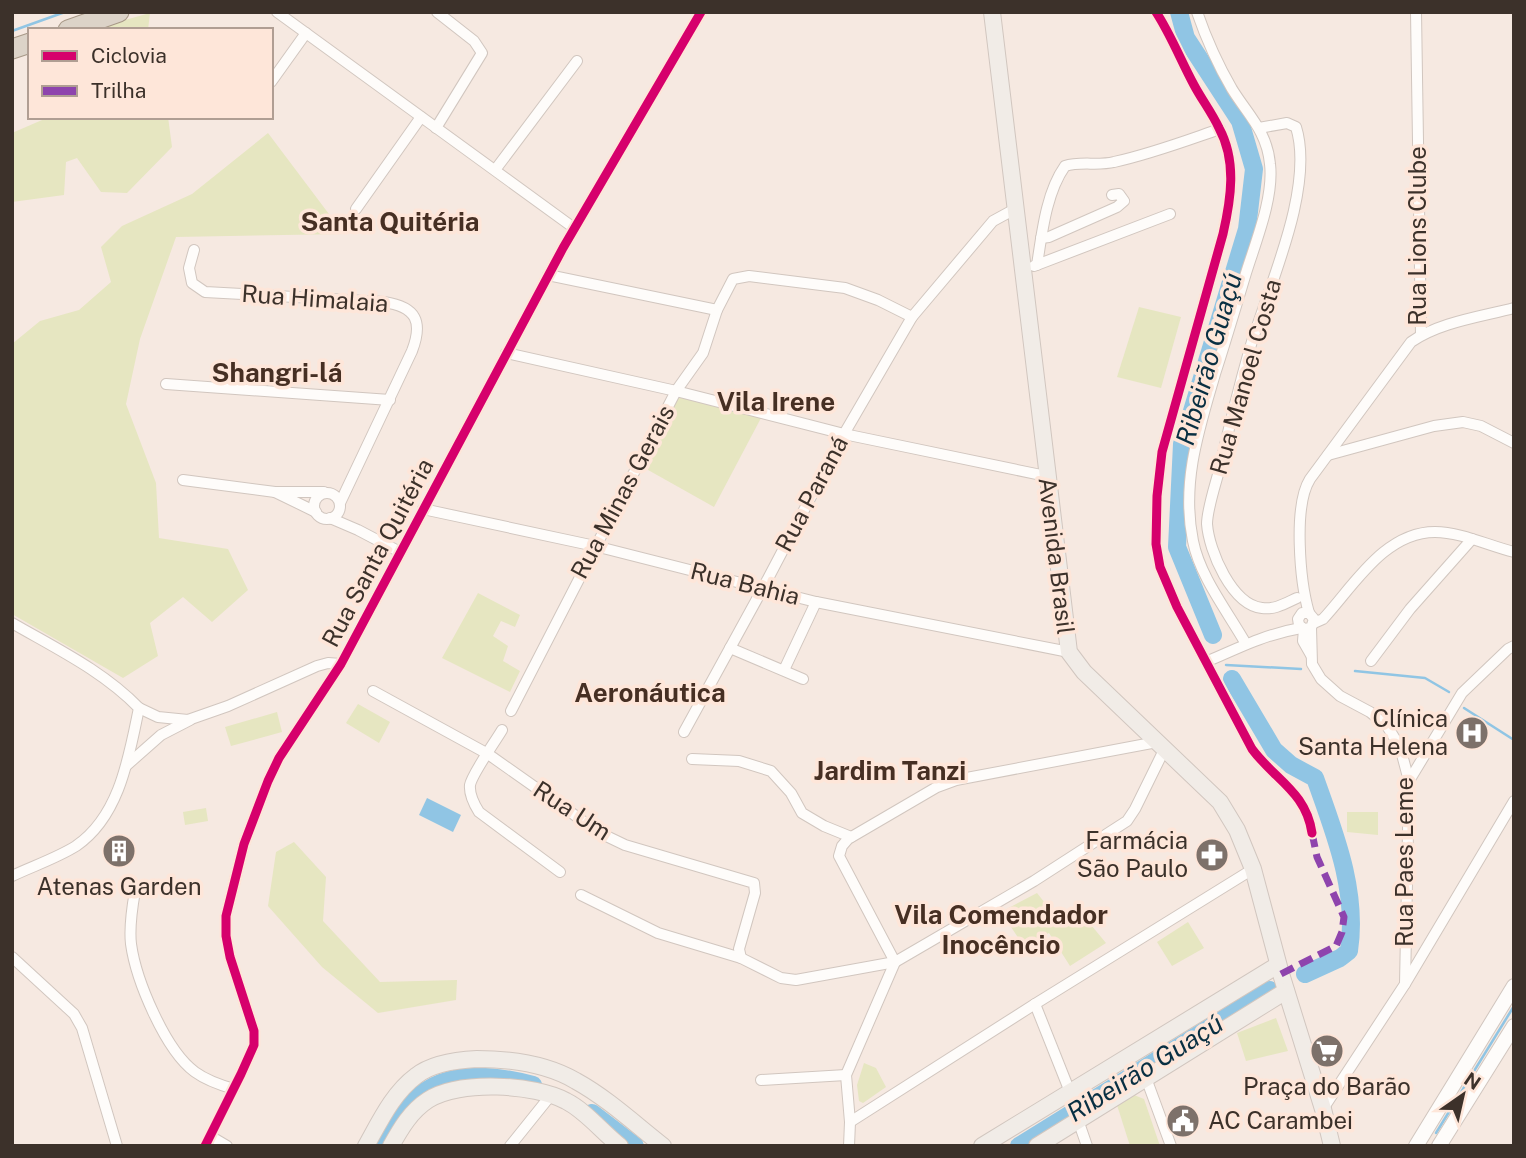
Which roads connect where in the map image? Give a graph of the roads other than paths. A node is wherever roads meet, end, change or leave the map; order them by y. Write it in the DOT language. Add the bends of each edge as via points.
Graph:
graph roads {
  1 [pos="119,12"];
  2 [pos="277,12"];
  3 [pos="437,12"];
  4 [pos="701,12"];
  5 [pos="992,12"];
  6 [pos="1156,12"];
  7 [pos="1197,12"];
  8 [pos="1416,12"];
  9 [pos="74,28"];
  10 [pos="306,33"];
  11 [pos="577,61"];
  12 [pos="273,79"];
  13 [pos="421,117"];
  14 [pos="436,128"];
  15 [pos="1259,128"];
  16 [pos="1220,129"];
  17 [pos="495,170"];
  18 [pos="1112,195"];
  19 [pos="356,209"];
  20 [pos="1015,209"];
  21 [pos="1170,214"];
  22 [pos="574,228"];
  23 [pos="1041,238"];
  24 [pos="194,250"];
  25 [pos="1031,267"];
  26 [pos="548,275"];
  27 [pos="1514,308"];
  28 [pos="718,310"];
  29 [pos="912,317"];
  30 [pos="1421,335"];
  31 [pos="506,353"];
  32 [pos="166,384"];
  33 [pos="676,391"];
  34 [pos="390,400"];
  35 [pos="844,434"];
  36 [pos="1514,443"];
  37 [pos="1328,455"];
  38 [pos="1046,476"];
  39 [pos="183,480"];
  40 [pos="348,482"];
  41 [pos="275,492"];
  42 [pos="328,493"];
  43 [pos="340,506"];
  44 [pos="423,509"];
  45 [pos="316,512"];
  46 [pos="330,518"];
  47 [pos="358,530"];
  48 [pos="1472,539"];
  49 [pos="595,546"];
  50 [pos="400,552"];
  51 [pos="1514,552"];
  52 [pos="763,588"];
  53 [pos="1300,594"];
  54 [pos="816,602"];
  55 [pos="1306,621"];
  56 [pos="12,623"];
  57 [pos="1514,646"];
  58 [pos="1242,647"];
  59 [pos="730,648"];
  60 [pos="1069,652"];
  61 [pos="1371,661"];
  62 [pos="1206,662"];
  63 [pos="341,664"];
  64 [pos="784,670"];
  65 [pos="803,679"];
  66 [pos="373,691"];
  67 [pos="139,708"];
  68 [pos="511,711"];
  69 [pos="192,719"];
  70 [pos="502,730"];
  71 [pos="684,732"];
  72 [pos="1161,745"];
  73 [pos="488,754"];
  74 [pos="692,759"];
  75 [pos="127,765"];
  76 [pos="1409,781"];
  77 [pos="1514,801"];
  78 [pos="1312,833"];
  79 [pos="851,837"];
  80 [pos="1253,869"];
  81 [pos="560,873"];
  82 [pos="12,876"];
  83 [pos="135,891"];
  84 [pos="581,895"];
  85 [pos="12,957"];
  86 [pos="741,958"];
  87 [pos="895,962"];
  88 [pos="1278,965"];
  89 [pos="1405,984"];
  90 [pos="1514,986"];
  91 [pos="1286,991"];
  92 [pos="1035,1004"];
  93 [pos="1514,1026"];
  94 [pos="846,1075"];
  95 [pos="1146,1078"];
  96 [pos="761,1080"];
  97 [pos="234,1089"];
  98 [pos="1070,1092"];
  99 [pos="551,1095"];
  100 [pos="1323,1109"];
  101 [pos="1078,1120"];
  102 [pos="850,1122"];
  103 [pos="605,1140"];
  104 [pos="207,1141"];
  105 [pos="990,1144"];
  106 [pos="117,1146"];
  107 [pos="227,1146"];
  108 [pos="366,1146"];
  109 [pos="391,1146"];
  110 [pos="510,1146"];
  111 [pos="620,1146"];
  112 [pos="663,1146"];
  113 [pos="849,1146"];
  114 [pos="1037,1146"];
  115 [pos="1087,1146"];
  116 [pos="1171,1146"];
  117 [pos="1332,1146"];
  118 [pos="1416,1146"];
  119 [pos="1439,1146"];
  1 -- 9 [label="highway"];
  2 -- 10 [label="street"];
  3 -- 14 [label="street" via="482,53"];
  4 -- 22 [label="street, Rua Santa Quitéria"];
  5 -- 20 [label="main road, Avenida Brasil"];
  6 -- 16 [label="street"];
  7 -- 15 [label="street" via="1233,91"];
  8 -- 30 [label="street, Rua Lions Clube"];
  10 -- 12 [label="street"];
  10 -- 13 [label="street"];
  11 -- 17 [label="street"];
  13 -- 14 [label="street"];
  13 -- 19 [label="street"];
  14 -- 17 [label="street"];
  15 -- 53 [label="street, Rua Manoel Costa" via="1296,127 1301,170 1287,241 1251,347 1207,524 1219,567 1236,594 1259,608 1274,608"];
  15 -- 58 [label="street" via="1271,178 1189,476 1193,542"];
  16 -- 23 [label="street" via="1131,159 1065,166"];
  16 -- 62 [label="street" via="1229,150 1229,209 1162,452 1155,522 1160,567"];
  17 -- 22 [label="street"];
  18 -- 23 [label="street" via="1119,194 1124,201"];
  20 -- 25 [label="main road, Avenida Brasil"];
  20 -- 29 [label="street, Rua Paraná" via="993,221"];
  21 -- 25 [label="street"];
  22 -- 26 [label="street, Rua Santa Quitéria"];
  23 -- 25 [label="street"];
  24 -- 34 [label="street, Rua Himalaia" via="189,268 192,283 205,292 374,301 408,309 419,332"];
  25 -- 38 [label="main road, Avenida Brasil"];
  26 -- 28 [label="street"];
  26 -- 31 [label="street, Rua Santa Quitéria"];
  27 -- 30 [label="street"];
  28 -- 29 [label="street, Rua Minas Gerais" via="729,284 737,277 749,276 845,288"];
  28 -- 33 [label="street, Rua Minas Gerais" via="703,353"];
  29 -- 35 [label="street, Rua Paraná"];
  30 -- 37 [label="street, Rua Lions Clube" via="1405,349"];
  31 -- 33 [label="street"];
  31 -- 44 [label="street, Rua Santa Quitéria"];
  32 -- 34 [label="street"];
  33 -- 35 [label="street"];
  33 -- 49 [label="street, Rua Minas Gerais"];
  34 -- 40 [label="street, Rua Himalaia"];
  35 -- 38 [label="street"];
  35 -- 52 [label="street, Rua Paraná"];
  36 -- 37 [label="street" via="1463,422"];
  37 -- 53 [label="street, Rua Lions Clube" via="1303,495"];
  38 -- 60 [label="main road, Avenida Brasil"];
  39 -- 41 [label="street"];
  40 -- 42 [label="street, Rua Himalaia"];
  40 -- 43 [label="street, Rua Himalaia"];
  41 -- 42 [label="street"];
  41 -- 45 [label="street"];
  42 -- 43 [label="street"];
  42 -- 45 [label="street" via="315,502"];
  43 -- 46 [label="street"];
  43 -- 47 [label="street"];
  44 -- 49 [label="street, Rua Bahia"];
  44 -- 50 [label="street, Rua Santa Quitéria"];
  45 -- 46 [label="street"];
  46 -- 47 [label="street"];
  47 -- 50 [label="street"];
  48 -- 51 [label="street"];
  48 -- 55 [label="street" via="1437,532 1405,539 1381,553 1332,607"];
  48 -- 61 [label="street" via="1410,608"];
  49 -- 52 [label="street, Rua Bahia"];
  49 -- 68 [label="street, Rua Minas Gerais"];
  50 -- 63 [label="street, Rua Santa Quitéria"];
  52 -- 54 [label="street, Rua Bahia"];
  52 -- 59 [label="street, Rua Paraná"];
  53 -- 55 [label="street, Rua Lions Clube"];
  54 -- 60 [label="street, Rua Bahia"];
  54 -- 64 [label="street"];
  55 -- 58 [label="street"];
  55 -- 76 [label="street, Rua Paes Leme" via="1303,641 1321,679 1387,726 1400,747"];
  56 -- 67 [label="street" via="99,673"];
  57 -- 76 [label="street" via="1462,693"];
  58 -- 62 [label="street"];
  59 -- 64 [label="street"];
  59 -- 71 [label="street, Rua Paraná"];
  60 -- 72 [label="main road, Avenida Brasil"];
  62 -- 78 [label="street" via="1252,749 1309,815"];
  63 -- 69 [label="street" via="317,666"];
  63 -- 97 [label="street, Rua Santa Quitéria" via="279,758 244,844 226,916 226,936 254,1031 252,1052"];
  64 -- 65 [label="street"];
  66 -- 73 [label="street, Rua Um"];
  67 -- 69 [label="street" via="158,717"];
  67 -- 75 [label="street"];
  69 -- 75 [label="street" via="161,735"];
  70 -- 73 [label="street"];
  72 -- 79 [label="street" via="956,780"];
  72 -- 80 [label="main road, Avenida Brasil" via="1220,802"];
  72 -- 87 [label="street" via="1127,821"];
  73 -- 81 [label="street" via="471,781 473,803"];
  73 -- 86 [label="street, Rua Um" via="600,833 625,845 754,883 739,949"];
  74 -- 79 [label="street" via="739,761 771,771 802,813"];
  75 -- 82 [label="street" via="102,822 76,846"];
  76 -- 89 [label="street, Rua Paes Leme"];
  77 -- 89 [label="street"];
  79 -- 87 [label="street" via="842,846 840,859"];
  80 -- 88 [label="main road, Avenida Brasil"];
  80 -- 92 [label="street"];
  83 -- 97 [label="street" via="131,943 157,1022 193,1070"];
  84 -- 86 [label="street" via="659,933"];
  85 -- 106 [label="street" via="74,1014 82,1028"];
  86 -- 87 [label="street" via="780,978 796,980"];
  87 -- 94 [label="street"];
  88 -- 91 [label="main road, Avenida Brasil"];
  88 -- 98 [label="main road"];
  89 -- 100 [label="street"];
  90 -- 118 [label="street"];
  91 -- 95 [label="main road"];
  91 -- 100 [label="main road, Avenida Brasil"];
  92 -- 98 [label="street"];
  92 -- 102 [label="street"];
  93 -- 119 [label="street"];
  94 -- 96 [label="street"];
  94 -- 102 [label="street"];
  95 -- 101 [label="main road"];
  95 -- 116 [label="street"];
  97 -- 104 [label="street, Rua Santa Quitéria"];
  98 -- 105 [label="main road"];
  99 -- 103 [label="main road" via="574,1105"];
  99 -- 109 [label="main road" via="508,1087 452,1091 413,1112"];
  99 -- 110 [label="street"];
  100 -- 117 [label="main road, Avenida Brasil"];
  101 -- 114 [label="main road"];
  101 -- 115 [label="street"];
  102 -- 113 [label="street"];
  103 -- 111 [label="main road"];
  104 -- 107 [label="street"];
  108 -- 112 [label="main road" via="387,1109 418,1074 459,1060 499,1059 576,1080"];
}
